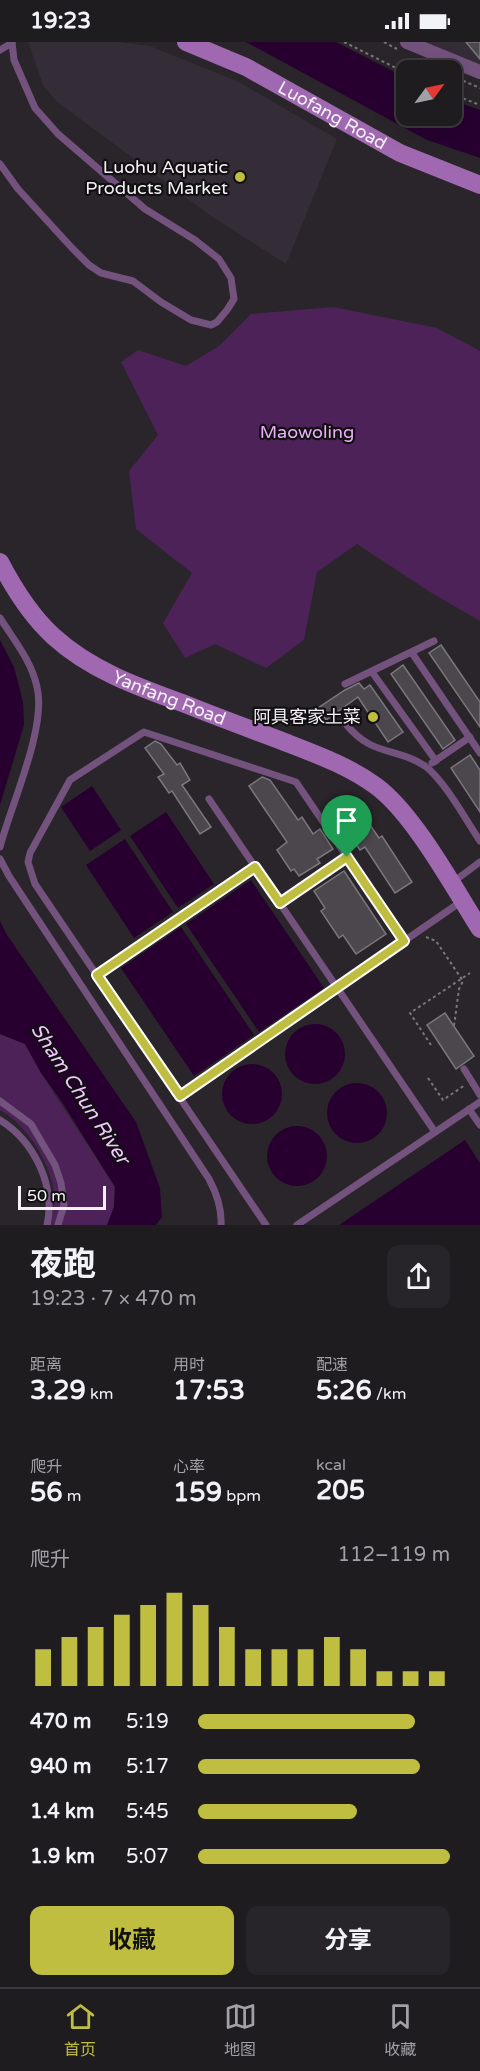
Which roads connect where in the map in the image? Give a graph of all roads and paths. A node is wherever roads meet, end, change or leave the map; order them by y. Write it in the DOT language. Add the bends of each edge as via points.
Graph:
graph roads {
  1 [pos="186,42"];
  2 [pos="344,42"];
  3 [pos="407,42"];
  4 [pos="12,43"];
  5 [pos="0,50"];
  6 [pos="396,68"];
  7 [pos="480,72"];
  8 [pos="462,80"];
  9 [pos="480,88"];
  10 [pos="462,98"];
  11 [pos="480,105"];
  12 [pos="0,164"];
  13 [pos="480,185"];
  14 [pos="0,562"];
  15 [pos="0,618"];
  16 [pos="434,641"];
  17 [pos="412,653"];
  18 [pos="372,672"];
  19 [pos="345,684"];
  20 [pos="345,723"];
  21 [pos="470,737"];
  22 [pos="480,753"];
  23 [pos="435,760"];
  24 [pos="426,767"];
  25 [pos="208,799"];
  26 [pos="480,841"];
  27 [pos="0,847"];
  28 [pos="347,857"];
  29 [pos="0,859"];
  30 [pos="480,862"];
  31 [pos="255,867"];
  32 [pos="451,883"];
  33 [pos="462,901"];
  34 [pos="280,903"];
  35 [pos="480,929"];
  36 [pos="415,933"];
  37 [pos="404,941"];
  38 [pos="470,973"];
  39 [pos="97,975"];
  40 [pos="461,978"];
  41 [pos="337,986"];
  42 [pos="454,1026"];
  43 [pos="431,1045"];
  44 [pos="464,1069"];
  45 [pos="428,1078"];
  46 [pos="471,1081"];
  47 [pos="480,1095"];
  48 [pos="180,1096"];
  49 [pos="0,1101"];
  50 [pos="480,1102"];
  51 [pos="469,1109"];
  52 [pos="0,1120"];
  53 [pos="480,1125"];
  54 [pos="435,1132"];
  55 [pos="47,1225"];
  56 [pos="58,1225"];
  57 [pos="221,1225"];
  58 [pos="266,1225"];
  59 [pos="297,1225"];
  1 -- 13 [label="main road, Luofang Road" via="246,67 400,153"];
  2 -- 6 [label="path"];
  3 -- 7 [label="street"];
  4 -- 5 [label="lane"];
  4 -- 12 [label="lane" via="14,60 35,108 58,134 145,209 219,259 231,278 234,299 218,322 211,325 190,320 134,281 101,273 72,248"];
  8 -- 9 [label="path"];
  10 -- 11 [label="path"];
  14 -- 32 [label="main road, Yanfang Road" via="34,616 52,635 93,665 126,682 336,762 379,788 419,835"];
  15 -- 27 [label="lane" via="30,667 40,699 36,732"];
  16 -- 17 [label="lane"];
  17 -- 18 [label="lane"];
  17 -- 21 [label="lane"];
  18 -- 19 [label="lane"];
  18 -- 23 [label="lane"];
  20 -- 24 [label="lane" via="364,742"];
  21 -- 22 [label="lane"];
  21 -- 23 [label="lane"];
  23 -- 24 [label="lane"];
  24 -- 26 [label="lane"];
  25 -- 31 [label="lane"];
  28 -- 34 [label="lane"];
  28 -- 37 [label="lane"];
  28 -- 39 [label="lane" via="296,782 144,732 70,780 28,862 35,884"];
  29 -- 57 [label="lane" via="209,1179 221,1208"];
  30 -- 32 [label="lane"];
  31 -- 34 [label="lane"];
  31 -- 39 [label="lane"];
  32 -- 33 [label="main road, Yanfang Road"];
  33 -- 35 [label="main road, Yanfang Road"];
  33 -- 36 [label="lane"];
  34 -- 41 [label="lane"];
  36 -- 37 [label="lane"];
  36 -- 40 [label="path" via="436,941"];
  37 -- 41 [label="lane"];
  38 -- 40 [label="path"];
  39 -- 48 [label="lane"];
  40 -- 42 [label="path"];
  40 -- 43 [label="path" via="410,1013"];
  41 -- 48 [label="lane"];
  41 -- 54 [label="lane"];
  44 -- 46 [label="lane"];
  45 -- 46 [label="path" via="443,1100"];
  46 -- 47 [label="lane"];
  48 -- 58 [label="lane"];
  49 -- 56 [label="lane" via="31,1124 55,1165 64,1205"];
  50 -- 51 [label="lane"];
  51 -- 53 [label="lane"];
  51 -- 54 [label="lane"];
  52 -- 55 [label="lane" via="23,1140 44,1175 49,1196"];
  54 -- 59 [label="lane"];
}
